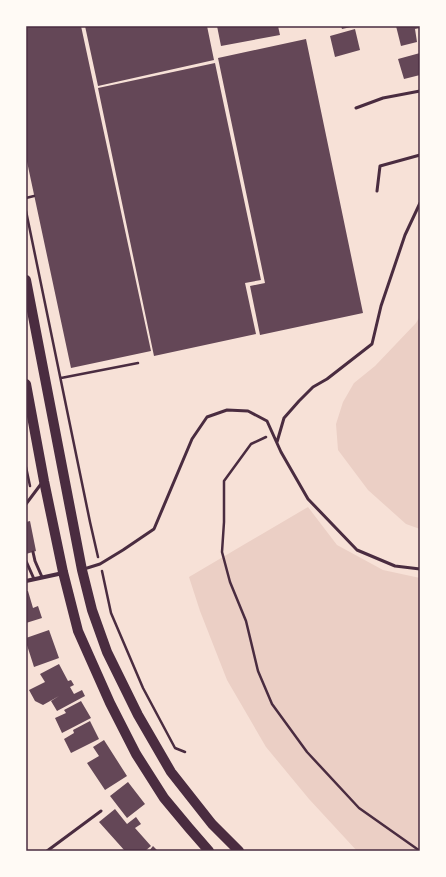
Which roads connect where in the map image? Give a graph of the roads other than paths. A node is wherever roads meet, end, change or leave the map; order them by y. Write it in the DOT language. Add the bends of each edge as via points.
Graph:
graph roads {
  1 [pos="420,91"];
  2 [pos="356,108"];
  3 [pos="420,155"];
  4 [pos="377,191"];
  5 [pos="420,203"];
  6 [pos="26,280"];
  7 [pos="26,384"];
  8 [pos="277,442"];
  9 [pos="44,481"];
  10 [pos="26,504"];
  11 [pos="33,552"];
  12 [pos="26,561"];
  13 [pos="420,569"];
  14 [pos="82,570"];
  15 [pos="63,572"];
  16 [pos="42,577"];
  17 [pos="34,579"];
  18 [pos="26,581"];
  19 [pos="101,811"];
  20 [pos="47,851"];
  21 [pos="209,851"];
  22 [pos="239,851"];
  1 -- 2 [label="lane" via="383,98"];
  3 -- 4 [label="lane" via="380,166"];
  5 -- 8 [label="lane" via="404,235 381,306 372,344 327,379 312,387 284,418"];
  6 -- 14 [label="main road"];
  7 -- 9 [label="main road"];
  8 -- 13 [label="lane" via="308,499 357,550 395,566"];
  8 -- 14 [label="lane" via="267,421 248,411 227,410 207,417 192,439 154,529 100,564"];
  9 -- 10 [label="lane"];
  9 -- 15 [label="main road"];
  11 -- 16 [label="lane"];
  12 -- 17 [label="lane"];
  14 -- 22 [label="main road" via="92,610 107,652 138,715 171,772 212,824"];
  15 -- 16 [label="street"];
  15 -- 21 [label="main road" via="78,630 136,754 164,798"];
  16 -- 17 [label="street"];
  17 -- 18 [label="street"];
  19 -- 20 [label="lane"];
}
